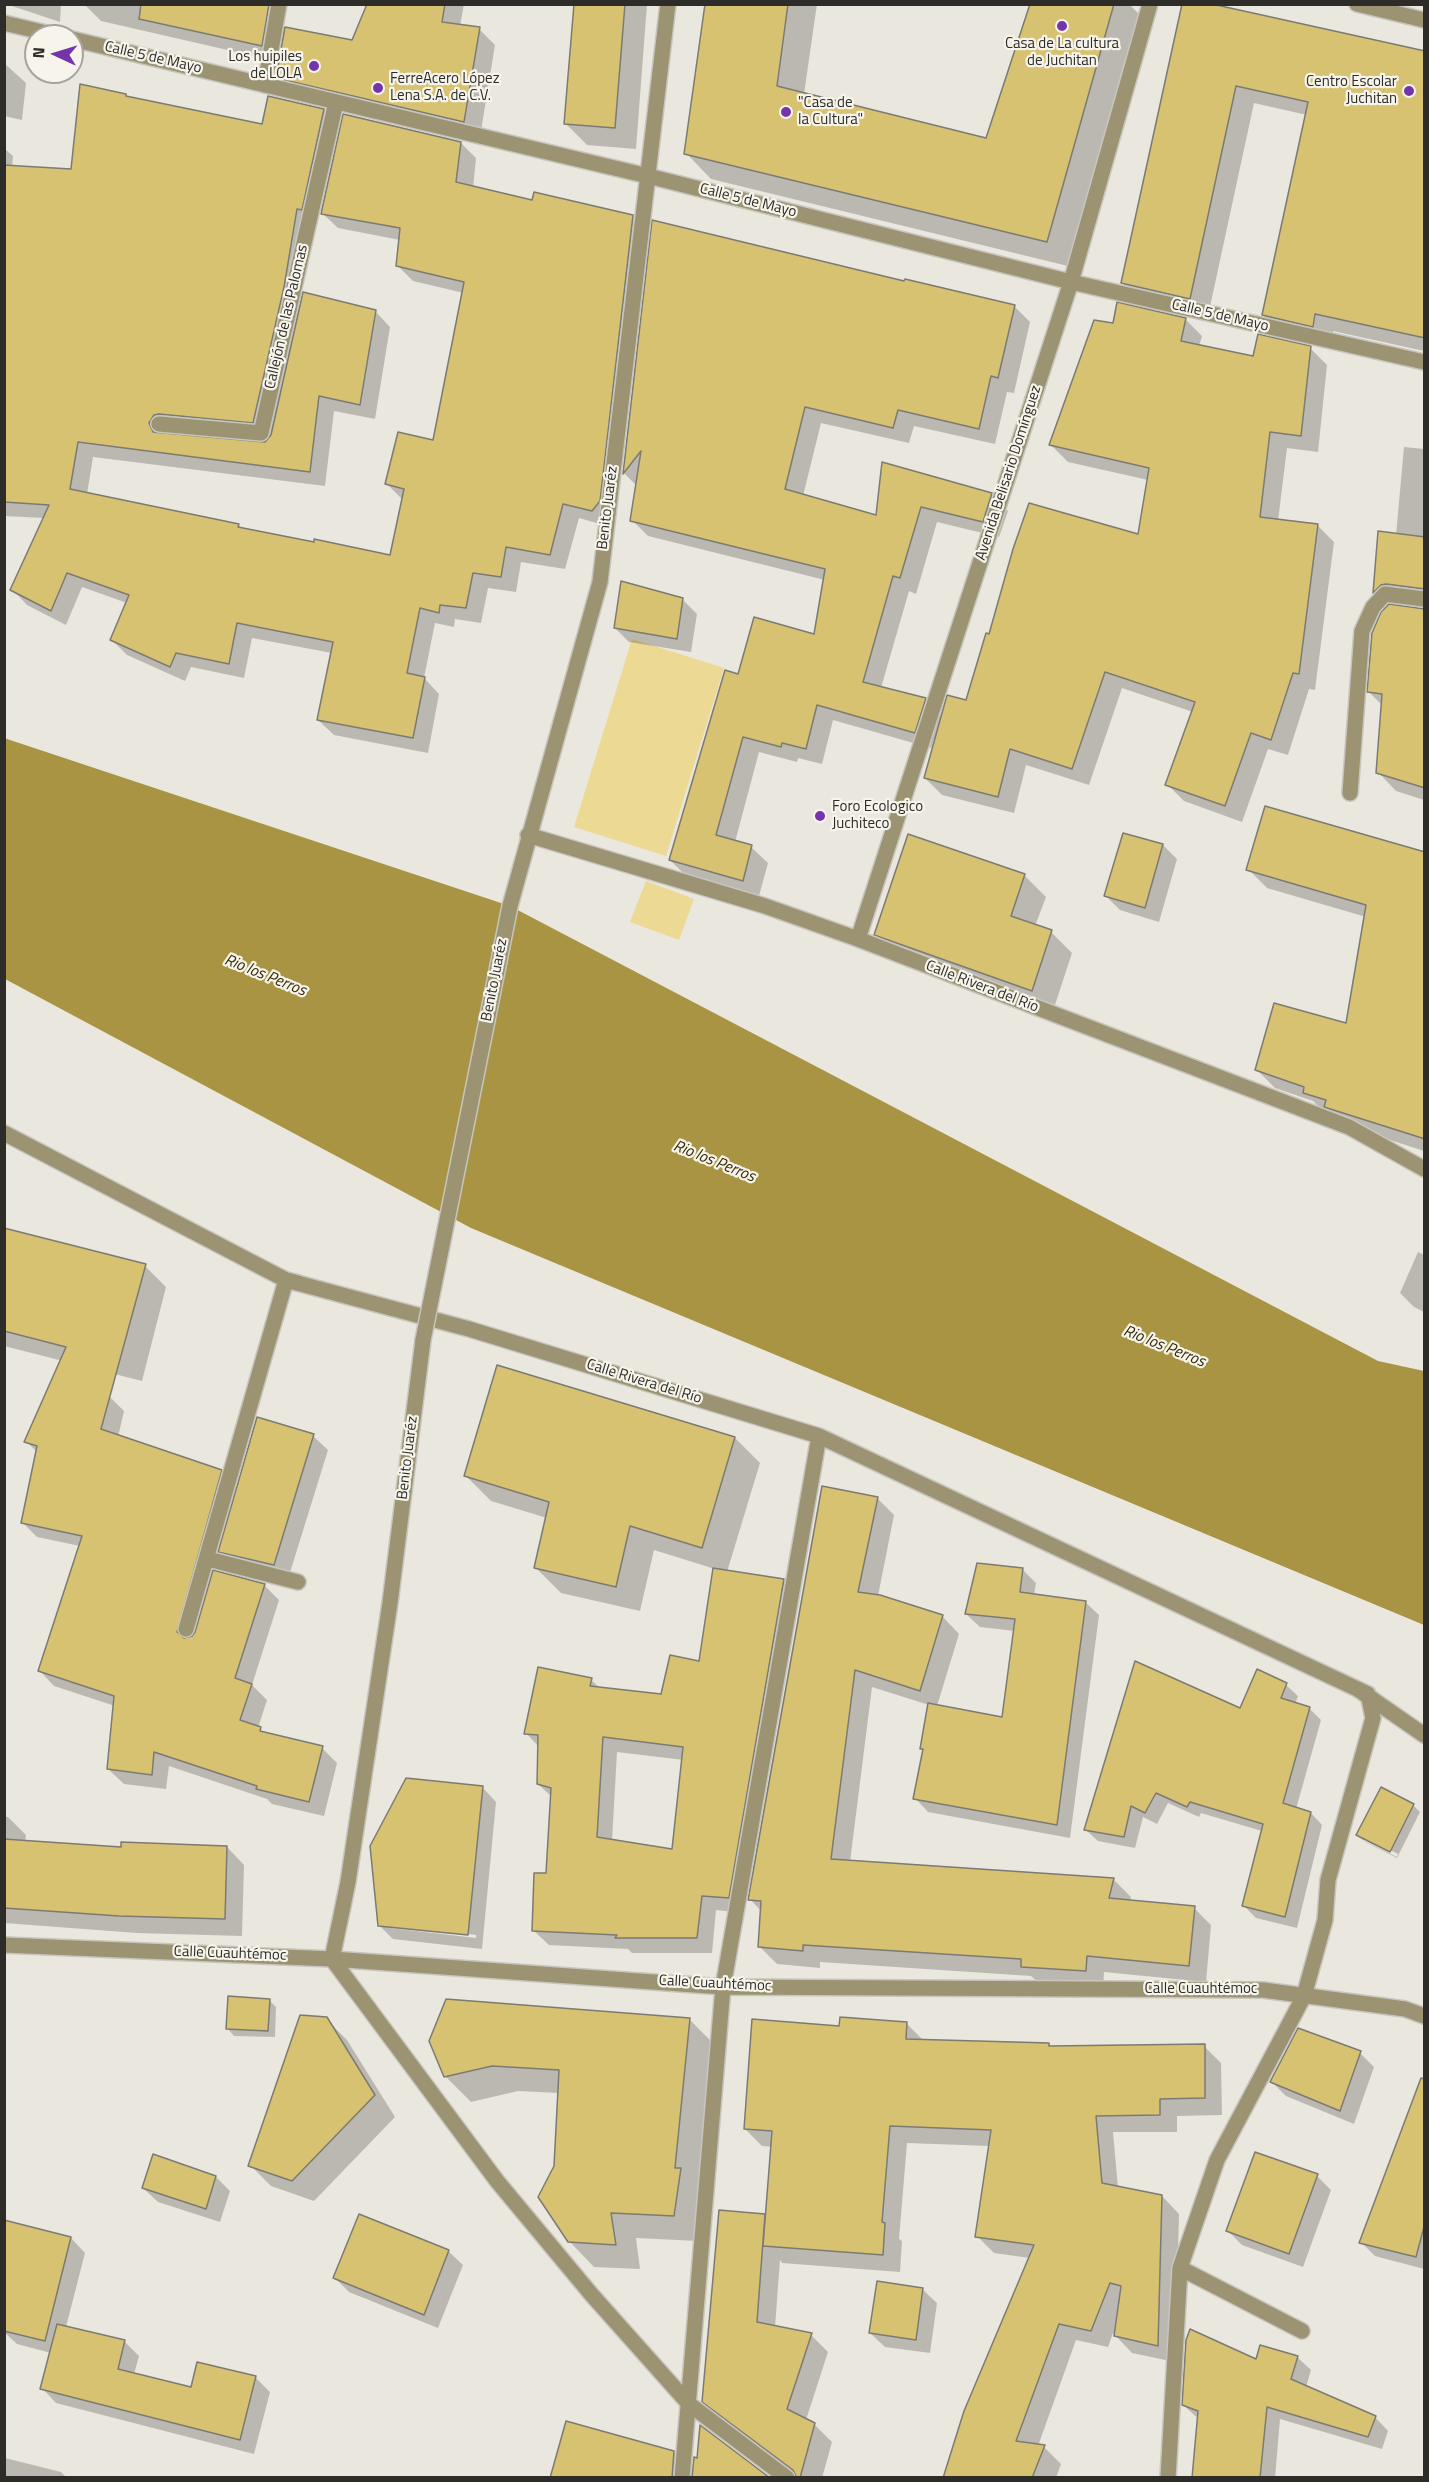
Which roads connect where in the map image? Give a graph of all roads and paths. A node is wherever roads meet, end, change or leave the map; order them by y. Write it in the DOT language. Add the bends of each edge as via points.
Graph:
graph roads {
  1 [pos="279,4"];
  2 [pos="668,4"];
  3 [pos="1150,4"];
  4 [pos="1357,4"];
  5 [pos="1425,20"];
  6 [pos="4,23"];
  7 [pos="24,28"];
  8 [pos="84,42"];
  9 [pos="265,85"];
  10 [pos="336,102"];
  11 [pos="648,176"];
  12 [pos="1071,282"];
  13 [pos="1425,362"];
  14 [pos="159,424"];
  15 [pos="1425,599"];
  16 [pos="1350,793"];
  17 [pos="528,835"];
  18 [pos="858,939"];
  19 [pos="4,1132"];
  20 [pos="1425,1169"];
  21 [pos="286,1280"];
  22 [pos="819,1436"];
  23 [pos="208,1559"];
  24 [pos="298,1582"];
  25 [pos="186,1629"];
  26 [pos="1368,1694"];
  27 [pos="1425,1735"];
  28 [pos="4,1945"];
  29 [pos="332,1959"];
  30 [pos="723,1986"];
  31 [pos="1304,1996"];
  32 [pos="1425,2016"];
  33 [pos="1180,2268"];
  34 [pos="1302,2331"];
  35 [pos="689,2404"];
  36 [pos="682,2478"];
  37 [pos="787,2478"];
  38 [pos="1168,2478"];
  1 -- 9 [label="street"];
  2 -- 11 [label="street, Benito Juaréz"];
  3 -- 12 [label="street, Avenida Belisario Domínguez"];
  4 -- 5 [label="street"];
  6 -- 7 [label="street"];
  8 -- 9 [label="street, Calle 5 de Mayo"];
  9 -- 10 [label="street, Calle 5 de Mayo"];
  10 -- 11 [label="street, Calle 5 de Mayo"];
  10 -- 14 [label="street, Callejón de las Palomas" via="261,433"];
  11 -- 12 [label="street, Calle 5 de Mayo"];
  11 -- 17 [label="street, Benito Juaréz" via="600,582"];
  12 -- 13 [label="street, Calle 5 de Mayo"];
  12 -- 18 [label="street, Avenida Belisario Domínguez"];
  15 -- 16 [label="street" via="1385,594 1373,607 1362,631"];
  17 -- 18 [label="street, Calle Rivera del Río" via="765,906"];
  17 -- 29 [label="street, Benito Juaréz, bridge" via="510,906 423,1340 390,1603 348,1882"];
  18 -- 20 [label="street, Calle Rivera del Río" via="1349,1127"];
  19 -- 21 [label="street"];
  21 -- 22 [label="street" via="469,1329"];
  21 -- 23 [label="street"];
  22 -- 26 [label="street"];
  22 -- 30 [label="street"];
  23 -- 24 [label="street"];
  23 -- 25 [label="street"];
  26 -- 27 [label="street"];
  26 -- 31 [label="street" via="1373,1718 1328,1880 1325,1920"];
  28 -- 29 [label="street, Calle Cuauhtémoc"];
  29 -- 30 [label="street, Calle Cuauhtémoc"];
  29 -- 35 [label="street" via="497,2181"];
  30 -- 31 [label="street, Calle Cuauhtémoc" via="1263,1990"];
  30 -- 35 [label="street"];
  31 -- 32 [label="street, Calle Cuauhtémoc" via="1405,2009"];
  31 -- 33 [label="street" via="1217,2160"];
  33 -- 34 [label="street"];
  33 -- 38 [label="street"];
  35 -- 36 [label="street"];
  35 -- 37 [label="street"];
}
